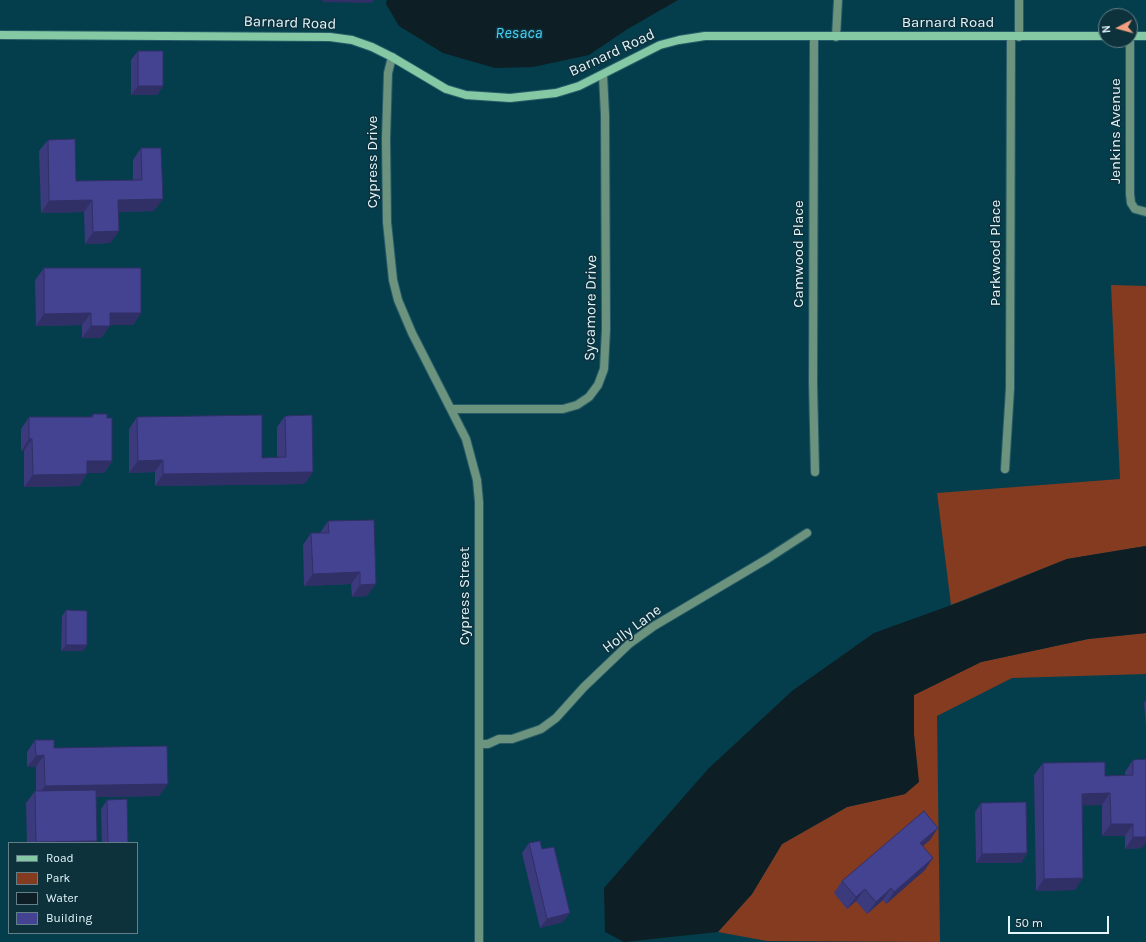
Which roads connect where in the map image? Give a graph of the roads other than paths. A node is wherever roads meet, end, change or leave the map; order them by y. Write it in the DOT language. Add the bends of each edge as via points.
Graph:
graph roads {
  1 [pos="838,0"];
  2 [pos="1019,0"];
  3 [pos="0,35"];
  4 [pos="1098,36"];
  5 [pos="814,37"];
  6 [pos="836,37"];
  7 [pos="1015,37"];
  8 [pos="1130,48"];
  9 [pos="392,57"];
  10 [pos="602,75"];
  11 [pos="1146,212"];
  12 [pos="391,268"];
  13 [pos="452,409"];
  14 [pos="1005,469"];
  15 [pos="815,472"];
  16 [pos="807,533"];
  17 [pos="479,744"];
  18 [pos="479,942"];
  1 -- 6 [label="street"];
  2 -- 7 [label="street, Parkwood Place"];
  3 -- 9 [label="street, Barnard Road" via="330,37 352,40"];
  4 -- 7 [label="street, Barnard Road"];
  5 -- 6 [label="street, Barnard Road"];
  5 -- 10 [label="street, Barnard Road" via="705,36 679,40 639,54"];
  5 -- 15 [label="street, Camwood Place"];
  6 -- 7 [label="street, Barnard Road"];
  7 -- 14 [label="street, Parkwood Place" via="1010,389"];
  8 -- 11 [label="street, Jenkins Avenue" via="1130,199 1135,209"];
  9 -- 10 [label="street, Barnard Road" via="446,89 488,98 525,97 556,92"];
  9 -- 12 [label="street, Cypress Drive" via="388,73 386,139 387,222"];
  10 -- 13 [label="street, Sycamore Drive" via="605,115 606,329 604,369 598,385 589,397 577,405 563,409"];
  12 -- 13 [label="street, Cypress Street" via="404,316"];
  13 -- 17 [label="street, Cypress Street" via="472,459 479,502"];
  16 -- 17 [label="street, Holly Lane" via="654,626 630,644 541,730 512,739"];
  17 -- 18 [label="street, Cypress Street"];
}
